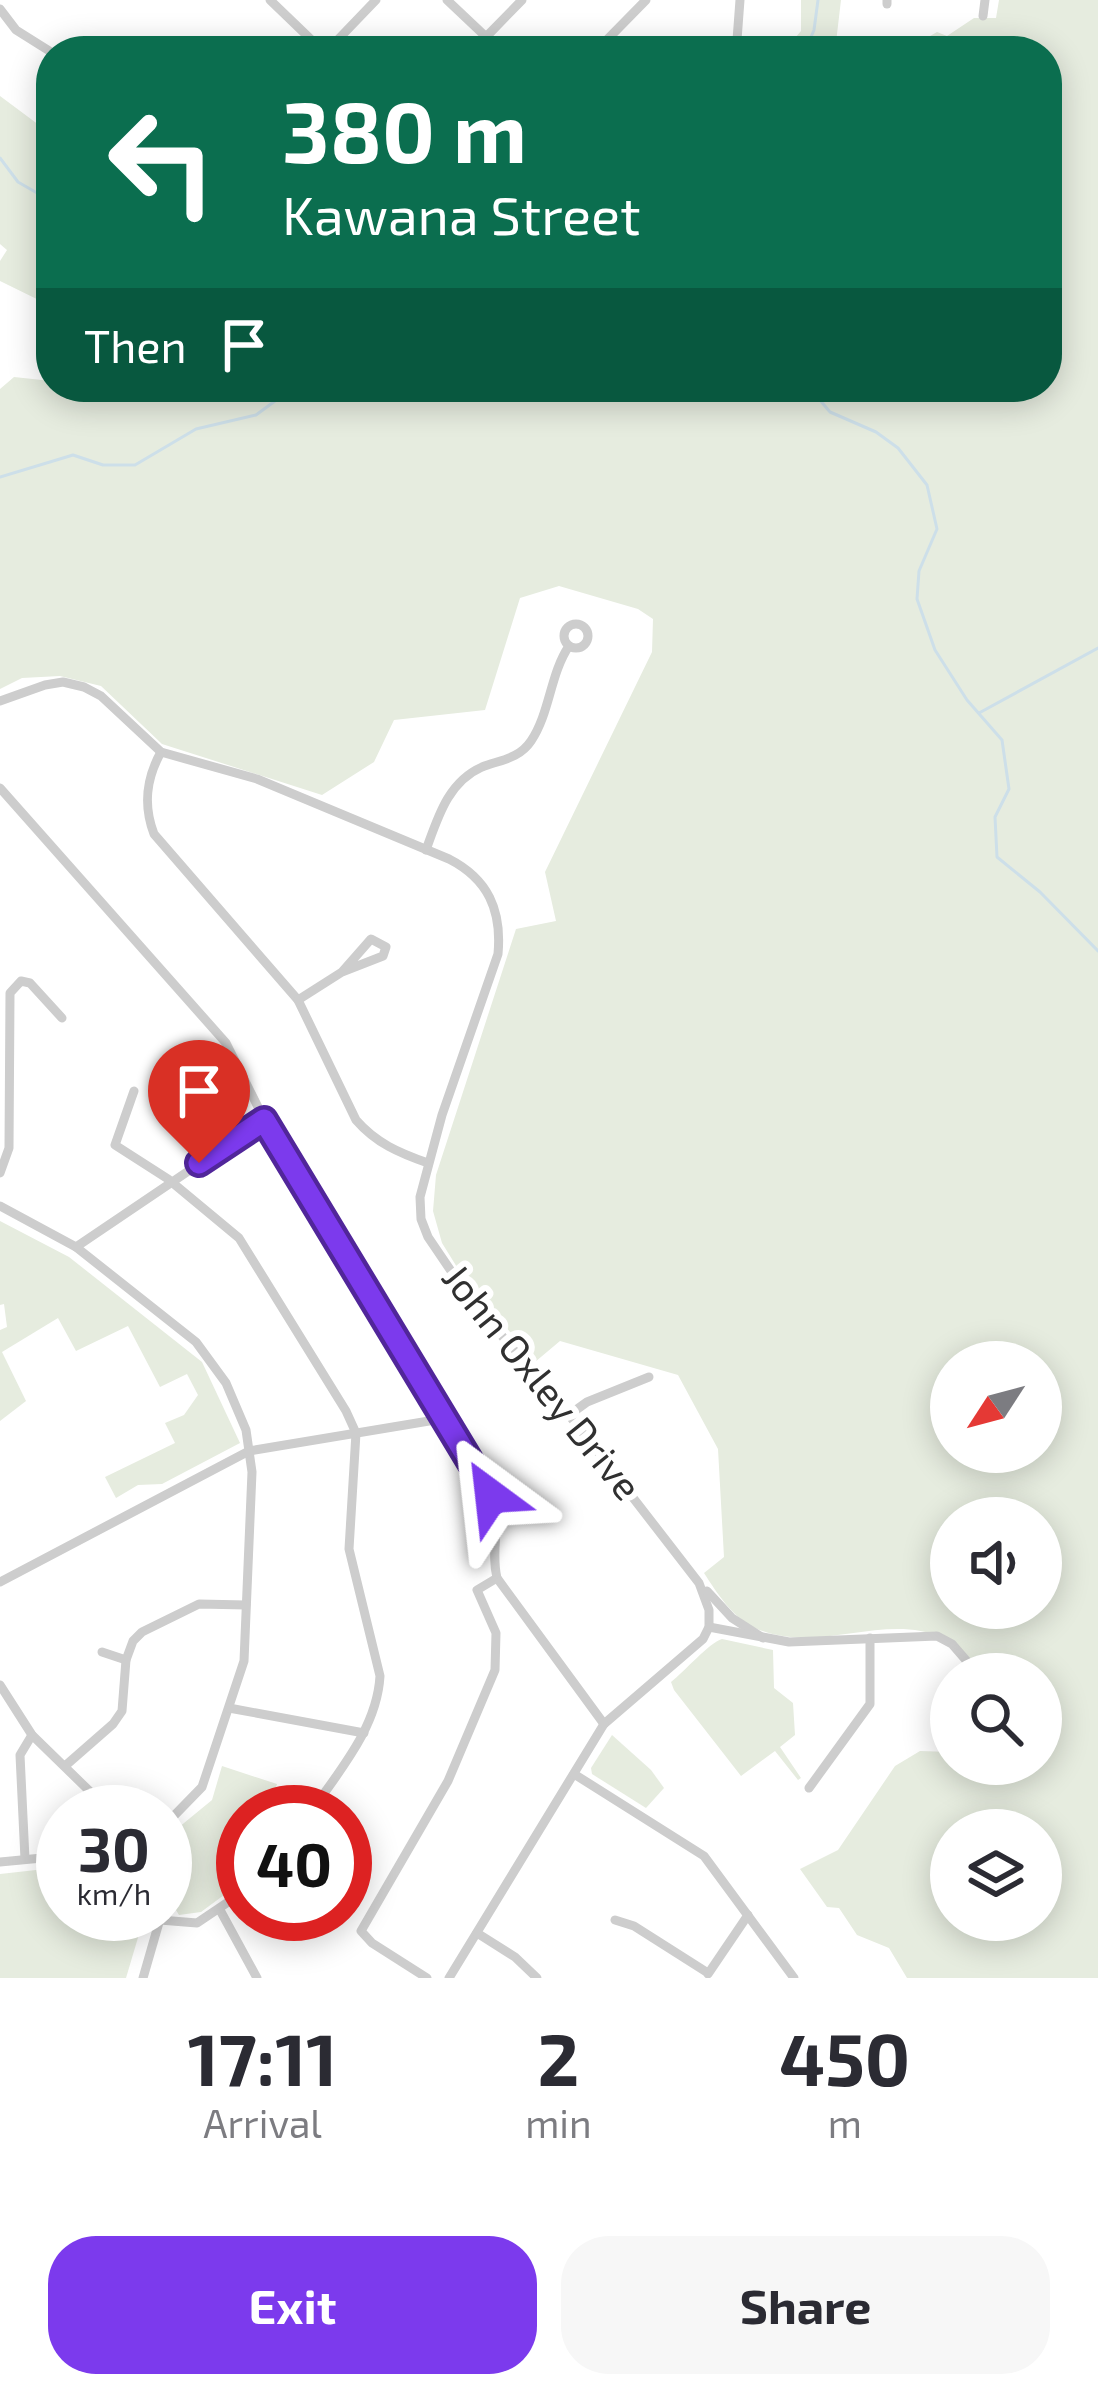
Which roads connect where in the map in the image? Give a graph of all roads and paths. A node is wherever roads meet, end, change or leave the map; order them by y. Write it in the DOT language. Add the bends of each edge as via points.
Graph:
graph roads {
  1 [pos="270,0"];
  2 [pos="376,0"];
  3 [pos="447,0"];
  4 [pos="522,0"];
  5 [pos="646,0"];
  6 [pos="740,0"];
  7 [pos="985,0"];
  8 [pos="0,9"];
  9 [pos="983,16"];
  10 [pos="309,36"];
  11 [pos="340,36"];
  12 [pos="485,36"];
  13 [pos="487,36"];
  14 [pos="611,36"];
  15 [pos="737,36"];
  16 [pos="36,43"];
  17 [pos="569,646"];
  18 [pos="0,700"];
  19 [pos="161,752"];
  20 [pos="0,788"];
  21 [pos="426,850"];
  22 [pos="342,972"];
  23 [pos="298,1000"];
  24 [pos="62,1018"];
  25 [pos="134,1091"];
  26 [pos="264,1120"];
  27 [pos="428,1163"];
  28 [pos="0,1173"];
  29 [pos="170,1182"];
  30 [pos="0,1206"];
  31 [pos="76,1247"];
  32 [pos="649,1377"];
  33 [pos="569,1415"];
  34 [pos="447,1418"];
  35 [pos="356,1433"];
  36 [pos="249,1451"];
  37 [pos="497,1578"];
  38 [pos="0,1582"];
  39 [pos="699,1583"];
  40 [pos="246,1605"];
  41 [pos="709,1627"];
  42 [pos="870,1638"];
  43 [pos="766,1641"];
  44 [pos="102,1652"];
  45 [pos="960,1653"];
  46 [pos="126,1660"];
  47 [pos="0,1685"];
  48 [pos="229,1708"];
  49 [pos="604,1724"];
  50 [pos="364,1733"];
  51 [pos="32,1735"];
  52 [pos="65,1766"];
  53 [pos="574,1774"];
  54 [pos="84,1785"];
  55 [pos="329,1785"];
  56 [pos="809,1788"];
  57 [pos="192,1797"];
  58 [pos="36,1858"];
  59 [pos="25,1859"];
  60 [pos="0,1862"];
  61 [pos="748,1915"];
  62 [pos="615,1919"];
  63 [pos="477,1933"];
  64 [pos="154,1941"];
  65 [pos="237,1941"];
  66 [pos="706,1975"];
  67 [pos="143,1978"];
  68 [pos="257,1978"];
  69 [pos="427,1978"];
  70 [pos="449,1978"];
  71 [pos="537,1978"];
  72 [pos="794,1978"];
  1 -- 10 [label="street"];
  2 -- 11 [label="street"];
  3 -- 12 [label="street"];
  4 -- 13 [label="street"];
  5 -- 14 [label="street"];
  6 -- 15 [label="street"];
  7 -- 9 [label="street"];
  8 -- 16 [label="street"];
  17 -- 21 [label="street" via="533,739 456,785"];
  18 -- 19 [label="street, John Oxley Drive" via="63,682 84,688"];
  19 -- 21 [label="street, John Oxley Drive" via="257,779"];
  19 -- 23 [label="street" via="147,787 154,834"];
  20 -- 26 [label="street" via="226,1043"];
  21 -- 27 [label="street, John Oxley Drive" via="469,869 493,901 500,934"];
  22 -- 22 [label="street" via="371,939 386,947 376,960"];
  22 -- 23 [label="street"];
  23 -- 27 [label="street" via="356,1120 395,1151"];
  24 -- 28 [label="street" via="30,983 13,986 9,1148"];
  25 -- 29 [label="street" via="115,1145"];
  26 -- 29 [label="street"];
  26 -- 34 [label="street"];
  27 -- 33 [label="street, John Oxley Drive" via="421,1197 428,1237"];
  29 -- 31 [label="street"];
  29 -- 35 [label="street" via="249,1251"];
  30 -- 31 [label="street"];
  31 -- 36 [label="street" via="196,1342 226,1383"];
  32 -- 33 [label="street"];
  33 -- 39 [label="street, John Oxley Drive"];
  34 -- 35 [label="street"];
  34 -- 37 [label="street" via="495,1504"];
  35 -- 36 [label="street"];
  35 -- 50 [label="street" via="349,1549 380,1676"];
  36 -- 38 [label="street"];
  36 -- 40 [label="street"];
  37 -- 49 [label="street"];
  37 -- 69 [label="street" via="477,1590 496,1633 496,1670 448,1781 361,1930"];
  39 -- 41 [label="street, John Oxley Drive"];
  39 -- 43 [label="street"];
  40 -- 46 [label="street" via="188,1607 142,1632"];
  40 -- 48 [label="street" via="244,1661"];
  41 -- 43 [label="street"];
  41 -- 49 [label="street"];
  42 -- 43 [label="street"];
  42 -- 45 [label="street" via="937,1636"];
  42 -- 56 [label="street" via="870,1704"];
  44 -- 46 [label="street"];
  46 -- 52 [label="street" via="122,1711"];
  47 -- 51 [label="street"];
  48 -- 50 [label="street"];
  48 -- 57 [label="street"];
  49 -- 53 [label="street"];
  50 -- 55 [label="street"];
  51 -- 52 [label="street"];
  51 -- 59 [label="street" via="20,1755"];
  52 -- 54 [label="street"];
  53 -- 61 [label="street" via="690,1844"];
  53 -- 63 [label="street"];
  58 -- 59 [label="street"];
  59 -- 60 [label="street"];
  61 -- 66 [label="street"];
  61 -- 72 [label="street"];
  62 -- 66 [label="street"];
  63 -- 70 [label="street"];
  63 -- 71 [label="street"];
  64 -- 67 [label="street"];
  65 -- 68 [label="street"];
}
